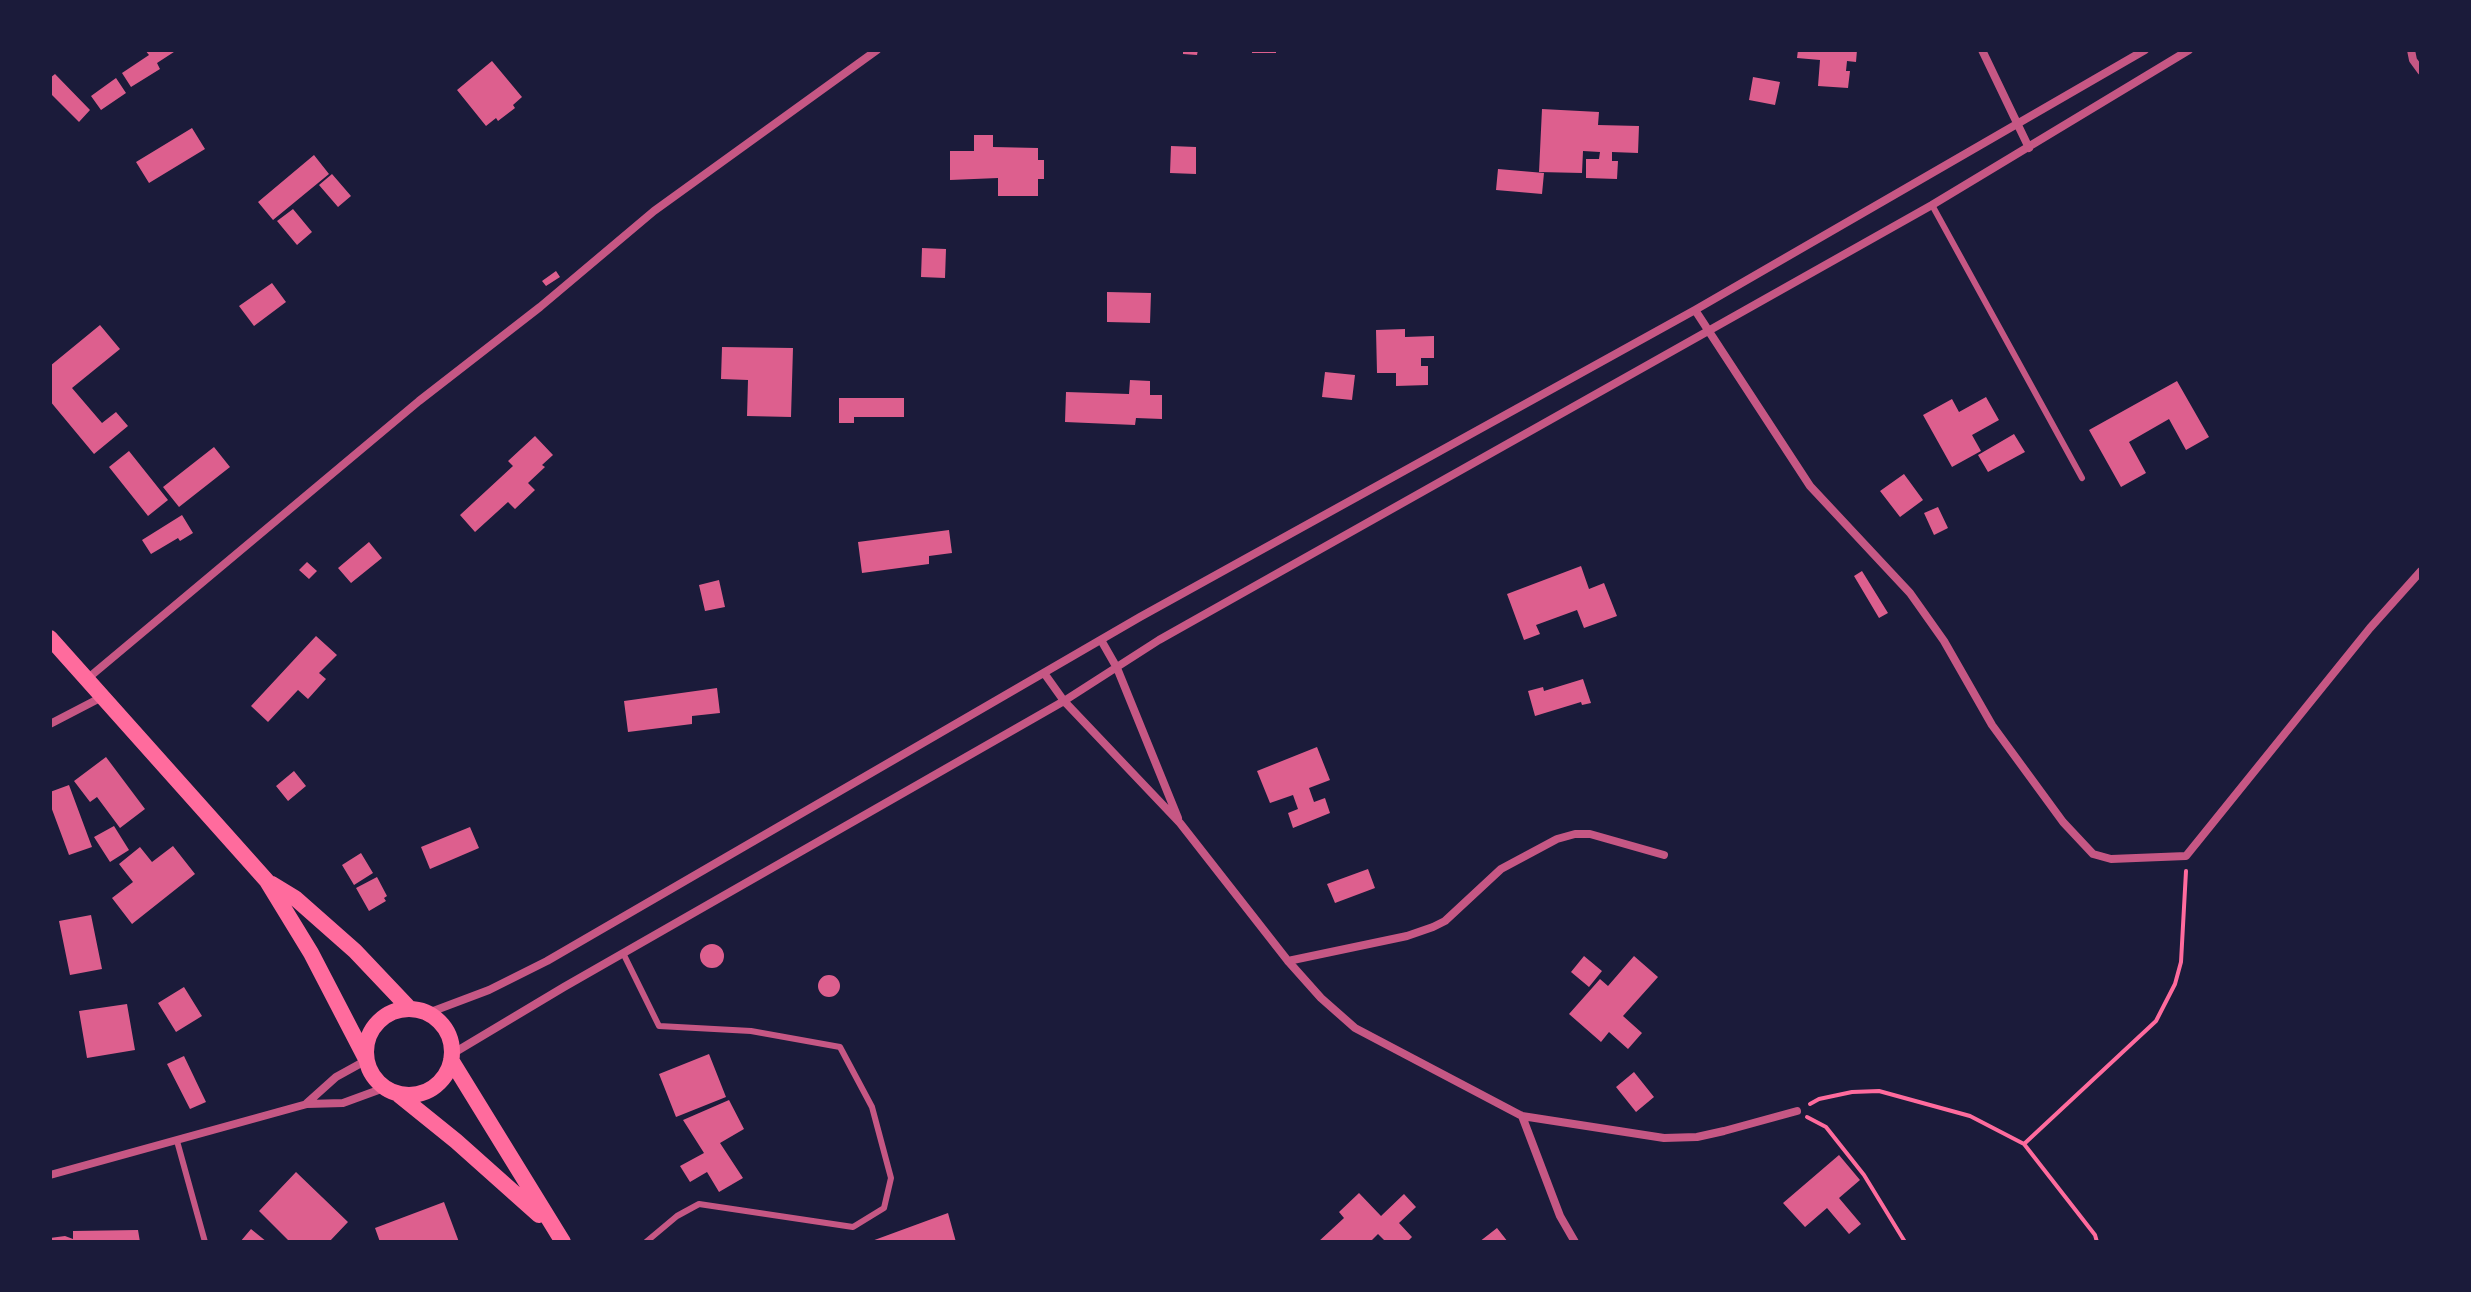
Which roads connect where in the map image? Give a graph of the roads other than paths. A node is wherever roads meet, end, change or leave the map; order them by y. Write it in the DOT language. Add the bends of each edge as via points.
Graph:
graph roads {
  1 [pos="877,50"];
  2 [pos="1982,50"];
  3 [pos="2145,50"];
  4 [pos="2189,50"];
  5 [pos="2411,50"];
  6 [pos="2421,71"];
  7 [pos="2017,124"];
  8 [pos="2029,148"];
  9 [pos="1932,205"];
  10 [pos="1695,310"];
  11 [pos="1708,332"];
  12 [pos="2082,478"];
  13 [pos="2421,571"];
  14 [pos="50,638"];
  15 [pos="1101,640"];
  16 [pos="1117,668"];
  17 [pos="1044,673"];
  18 [pos="87,679"];
  19 [pos="102,697"];
  20 [pos="1064,701"];
  21 [pos="50,724"];
  22 [pos="1180,823"];
  23 [pos="1664,855"];
  24 [pos="267,881"];
  25 [pos="623,953"];
  26 [pos="1288,961"];
  27 [pos="410,1009"];
  28 [pos="428,1013"];
  29 [pos="452,1057"];
  30 [pos="365,1059"];
  31 [pos="392,1092"];
  32 [pos="307,1104"];
  33 [pos="1797,1111"];
  34 [pos="1522,1116"];
  35 [pos="177,1141"];
  36 [pos="50,1175"];
  37 [pos="552,1227"];
  38 [pos="205,1242"];
  39 [pos="563,1242"];
  40 [pos="646,1242"];
  41 [pos="1575,1242"];
  1 -- 18 [label="street" via="654,211"];
  2 -- 7 [label="street"];
  3 -- 7 [label="street"];
  4 -- 8 [label="street"];
  5 -- 6 [label="street"];
  7 -- 8 [label="street"];
  7 -- 10 [label="street"];
  8 -- 9 [label="street"];
  9 -- 11 [label="street"];
  9 -- 12 [label="lane"];
  10 -- 11 [label="street"];
  10 -- 15 [label="street"];
  11 -- 13 [label="street" via="1810,486 1910,593 1992,725 2076,839 2093,854 2111,859 2186,856"];
  11 -- 16 [label="street" via="1172,632"];
  14 -- 18 [label="main road"];
  15 -- 16 [label="street"];
  15 -- 17 [label="street"];
  16 -- 20 [label="street"];
  16 -- 22 [label="street"];
  17 -- 20 [label="street"];
  17 -- 28 [label="street" via="547,961"];
  18 -- 19 [label="main road"];
  19 -- 21 [label="street"];
  19 -- 24 [label="main road"];
  20 -- 22 [label="street"];
  20 -- 25 [label="street"];
  22 -- 26 [label="street"];
  23 -- 26 [label="street" via="1590,834 1557,839 1501,869 1433,927"];
  24 -- 27 [label="main road" via="346,943"];
  24 -- 30 [label="main road"];
  25 -- 29 [label="street"];
  25 -- 40 [label="lane" via="659,1026 751,1031 840,1047 872,1107 891,1178 884,1208 853,1227 699,1204"];
  26 -- 34 [label="street" via="1355,1028"];
  27 -- 28 [label="main road"];
  27 -- 30 [label="main road" via="395,1011 372,1029"];
  28 -- 29 [label="main road" via="446,1030"];
  29 -- 31 [label="main road" via="433,1088 417,1095"];
  29 -- 37 [label="main road"];
  30 -- 31 [label="main road" via="372,1076"];
  30 -- 32 [label="street"];
  31 -- 32 [label="street" via="343,1103"];
  31 -- 37 [label="main road"];
  32 -- 35 [label="street"];
  33 -- 34 [label="street" via="1697,1137 1664,1138"];
  34 -- 41 [label="street"];
  35 -- 36 [label="street"];
  35 -- 38 [label="lane"];
  37 -- 39 [label="main road"];
}
